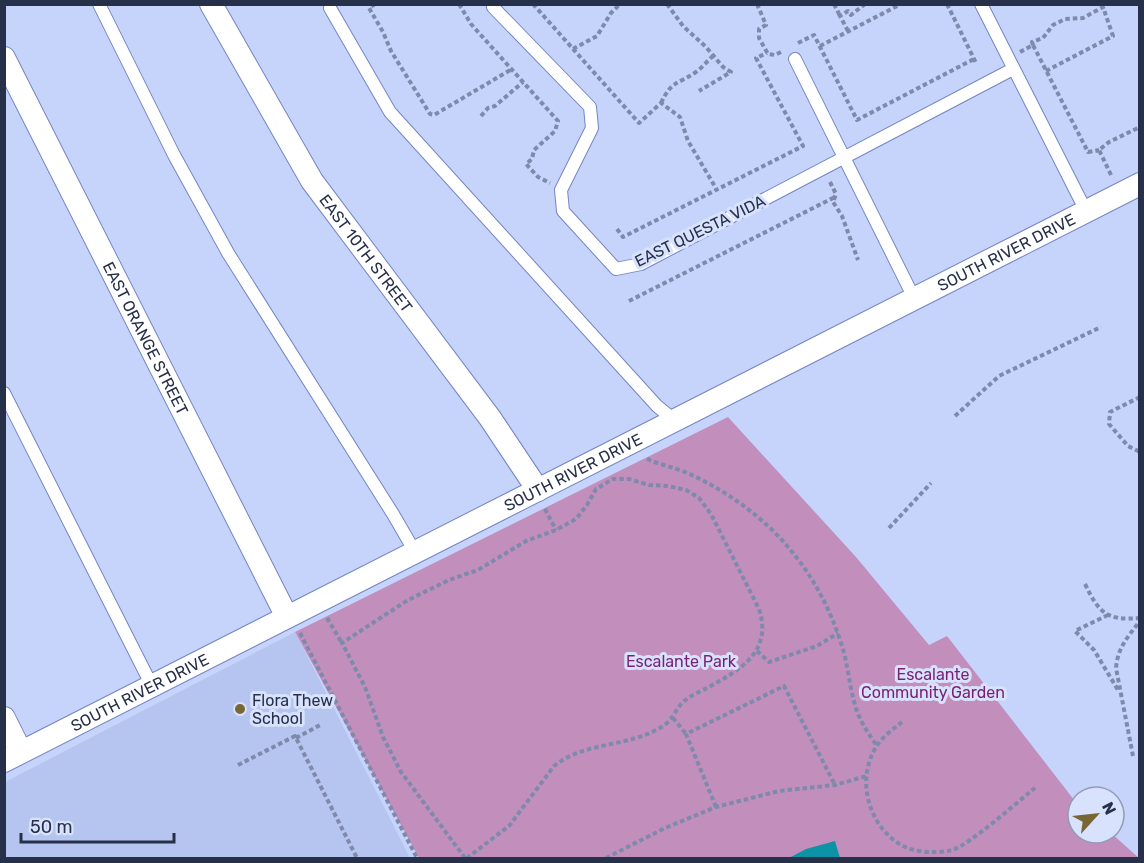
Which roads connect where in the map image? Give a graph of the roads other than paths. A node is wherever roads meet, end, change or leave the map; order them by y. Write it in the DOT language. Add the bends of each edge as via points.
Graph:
graph roads {
  1 [pos="99,4"];
  2 [pos="211,4"];
  3 [pos="493,4"];
  4 [pos="981,4"];
  5 [pos="330,8"];
  6 [pos="4,58"];
  7 [pos="795,59"];
  8 [pos="1011,64"];
  9 [pos="844,157"];
  10 [pos="1140,184"];
  11 [pos="1086,211"];
  12 [pos="914,298"];
  13 [pos="4,393"];
  14 [pos="674,420"];
  15 [pos="540,497"];
  16 [pos="415,552"];
  17 [pos="293,623"];
  18 [pos="152,686"];
  19 [pos="4,718"];
  20 [pos="13,756"];
  1 -- 16 [label="lane" via="228,253"];
  2 -- 15 [label="street, EAST 10TH STREET" via="312,182 490,418"];
  3 -- 9 [label="lane, EAST QUESTA VIDA" via="590,107 592,128 561,190 563,211 616,269 641,264"];
  4 -- 8 [label="lane"];
  5 -- 14 [label="lane" via="390,112 657,406"];
  6 -- 17 [label="street, EAST ORANGE STREET"];
  7 -- 9 [label="lane"];
  8 -- 9 [label="lane, EAST QUESTA VIDA"];
  8 -- 11 [label="lane"];
  9 -- 12 [label="lane"];
  10 -- 11 [label="street, SOUTH RIVER DRIVE"];
  11 -- 12 [label="street, SOUTH RIVER DRIVE"];
  12 -- 14 [label="street, SOUTH RIVER DRIVE"];
  13 -- 18 [label="lane"];
  14 -- 15 [label="street, SOUTH RIVER DRIVE"];
  15 -- 16 [label="street, SOUTH RIVER DRIVE"];
  16 -- 17 [label="street, SOUTH RIVER DRIVE"];
  17 -- 18 [label="street, SOUTH RIVER DRIVE"];
  18 -- 20 [label="street, SOUTH RIVER DRIVE"];
  19 -- 20 [label="street"];
}
